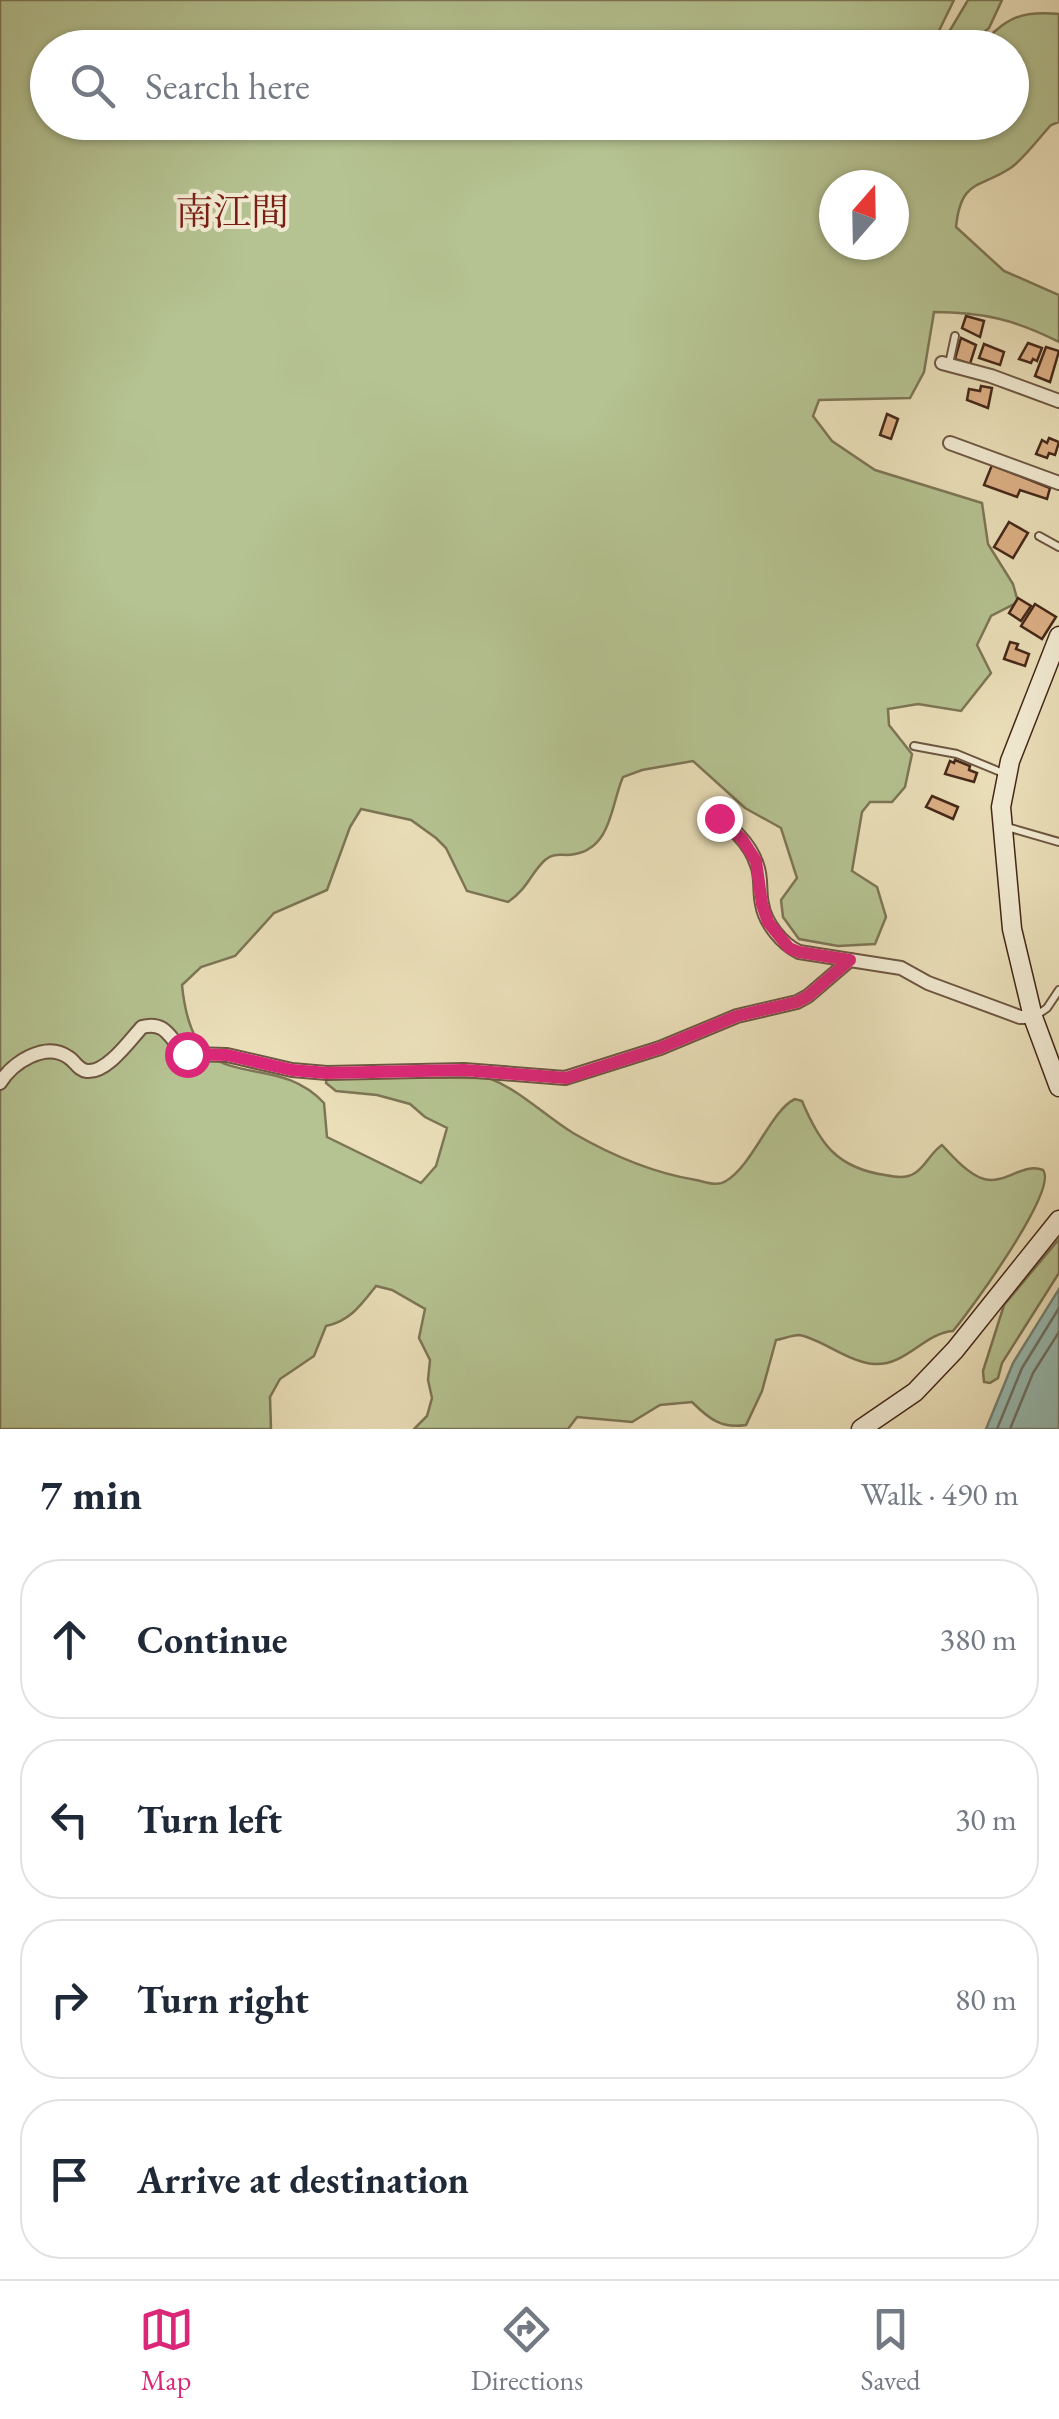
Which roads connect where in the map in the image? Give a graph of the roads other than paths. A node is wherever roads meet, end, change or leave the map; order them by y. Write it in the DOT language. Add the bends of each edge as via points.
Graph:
graph roads {
  1 [pos="955,336"];
  2 [pos="945,364"];
  3 [pos="1059,402"];
  4 [pos="950,443"];
  5 [pos="1059,483"];
  6 [pos="1039,536"];
  7 [pos="1059,547"];
  8 [pos="1059,636"];
  9 [pos="914,746"];
  10 [pos="1006,774"];
  11 [pos="710,814"];
  12 [pos="997,814"];
  13 [pos="1059,842"];
  14 [pos="850,960"];
  15 [pos="1059,990"];
  16 [pos="1033,1016"];
  17 [pos="0,1083"];
  18 [pos="1059,1087"];
  19 [pos="1059,1220"];
  20 [pos="861,1429"];
  1 -- 2 [label="lane"];
  2 -- 3 [label="street"];
  4 -- 5 [label="street"];
  6 -- 7 [label="lane"];
  8 -- 10 [label="main road"];
  9 -- 10 [label="lane"];
  10 -- 12 [label="main road"];
  11 -- 14 [label="street" via="742,839 756,861 768,922 789,948"];
  12 -- 13 [label="lane"];
  12 -- 16 [label="main road" via="1012,929"];
  14 -- 16 [label="street" via="901,968 1001,1010"];
  14 -- 17 [label="street" via="797,1002 737,1016 566,1078 464,1070 292,1070 227,1055 187,1054 163,1027 150,1025 101,1067 82,1070 53,1052 28,1058"];
  15 -- 16 [label="lane"];
  16 -- 18 [label="main road"];
  19 -- 20 [label="main road" via="947,1360"];
}
